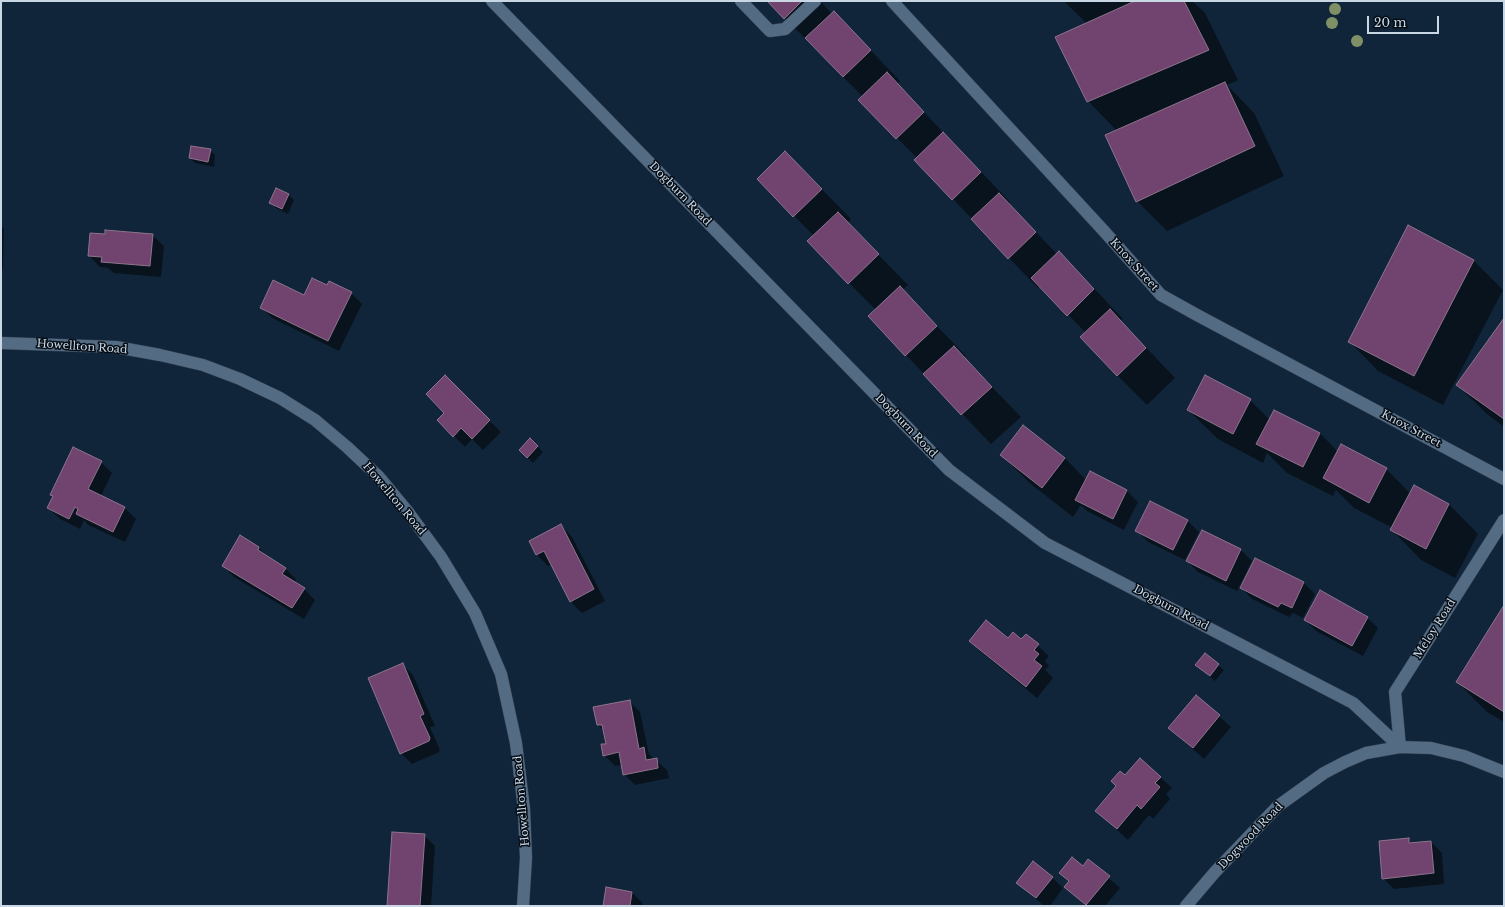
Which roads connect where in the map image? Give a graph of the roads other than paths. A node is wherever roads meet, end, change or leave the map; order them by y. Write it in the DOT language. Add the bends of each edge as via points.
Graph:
graph roads {
  1 [pos="492,1"];
  2 [pos="741,1"];
  3 [pos="815,1"];
  4 [pos="892,1"];
  5 [pos="1,343"];
  6 [pos="1504,479"];
  7 [pos="1504,520"];
  8 [pos="1400,747"];
  9 [pos="1504,772"];
  10 [pos="523,906"];
  11 [pos="1186,906"];
  1 -- 8 [label="street, Dogburn Road" via="949,470 1045,543 1352,703"];
  2 -- 3 [label="street" via="770,31 785,29"];
  4 -- 6 [label="street, Knox Street" via="1160,294"];
  5 -- 10 [label="street, Howellton Road" via="116,347 203,365 280,398 315,420 379,477 441,557 475,613 501,674 516,743 524,809 526,858"];
  7 -- 8 [label="street, Meloy Road" via="1395,692"];
  8 -- 9 [label="street, Dogwood Road" via="1431,748 1449,752 1480,761"];
  8 -- 11 [label="street, Dogwood Road" via="1366,753 1345,762 1324,773 1278,806"];
}
